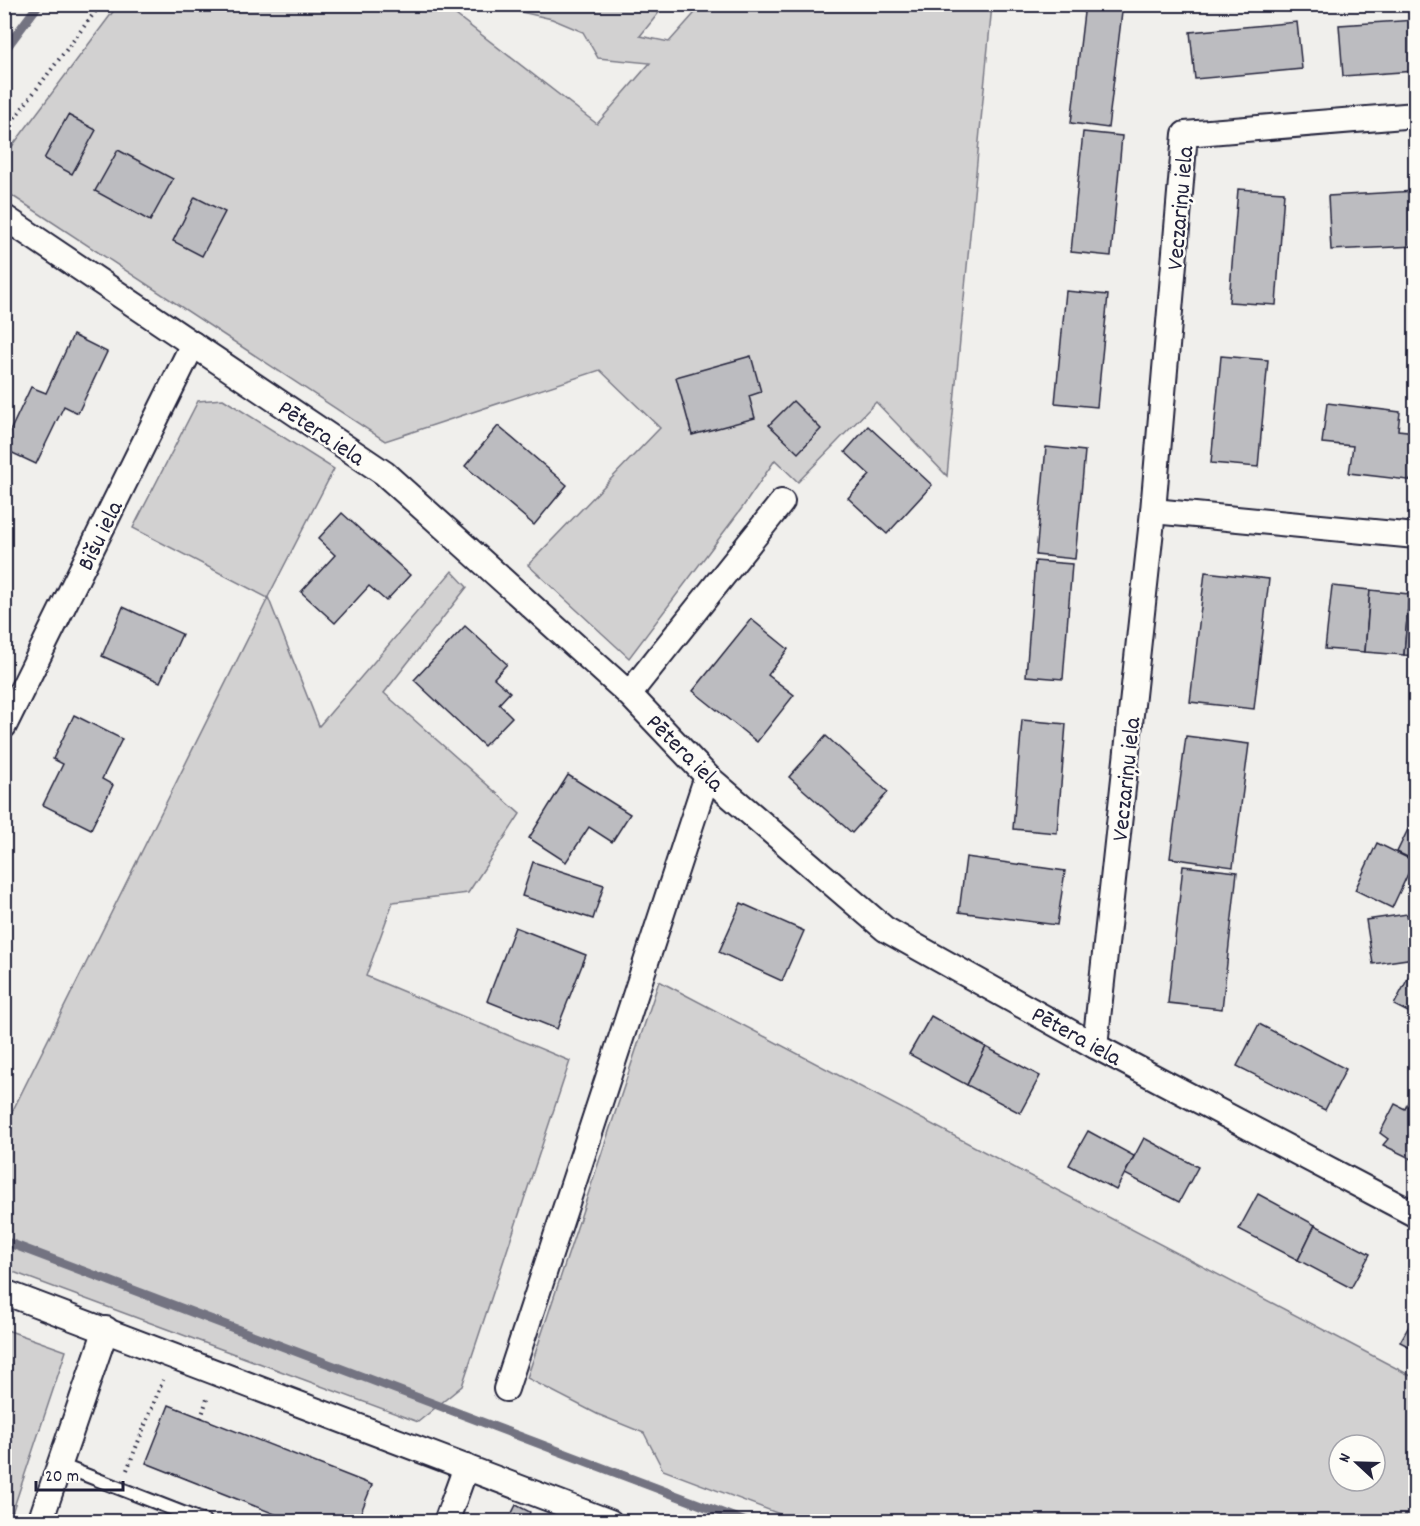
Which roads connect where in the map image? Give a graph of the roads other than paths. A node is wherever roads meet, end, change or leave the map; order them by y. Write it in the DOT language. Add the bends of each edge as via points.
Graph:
graph roads {
  1 [pos="1416,115"];
  2 [pos="4,217"];
  3 [pos="193,344"];
  4 [pos="782,502"];
  5 [pos="1153,511"];
  6 [pos="1416,536"];
  7 [pos="629,694"];
  8 [pos="4,726"];
  9 [pos="707,776"];
  10 [pos="1095,1046"];
  11 [pos="1416,1215"];
  12 [pos="4,1292"];
  13 [pos="106,1329"];
  14 [pos="506,1389"];
  15 [pos="60,1465"];
  16 [pos="466,1467"];
  17 [pos="40,1521"];
  18 [pos="206,1521"];
  19 [pos="447,1521"];
  20 [pos="610,1521"];
  1 -- 5 [label="street, Veczariņu iela" via="1185,134"];
  2 -- 3 [label="street, Pētera iela"];
  3 -- 7 [label="street, Pētera iela" via="384,473"];
  3 -- 8 [label="street, Bišu iela"];
  4 -- 7 [label="street"];
  5 -- 6 [label="street"];
  5 -- 10 [label="street, Veczariņu iela"];
  7 -- 9 [label="street, Pētera iela"];
  9 -- 10 [label="street, Pētera iela" via="885,929"];
  9 -- 14 [label="street"];
  10 -- 11 [label="street, Pētera iela"];
  12 -- 13 [label="street"];
  13 -- 15 [label="street"];
  13 -- 16 [label="street"];
  15 -- 17 [label="street"];
  15 -- 18 [label="lane"];
  16 -- 19 [label="street"];
  16 -- 20 [label="street"];
}
